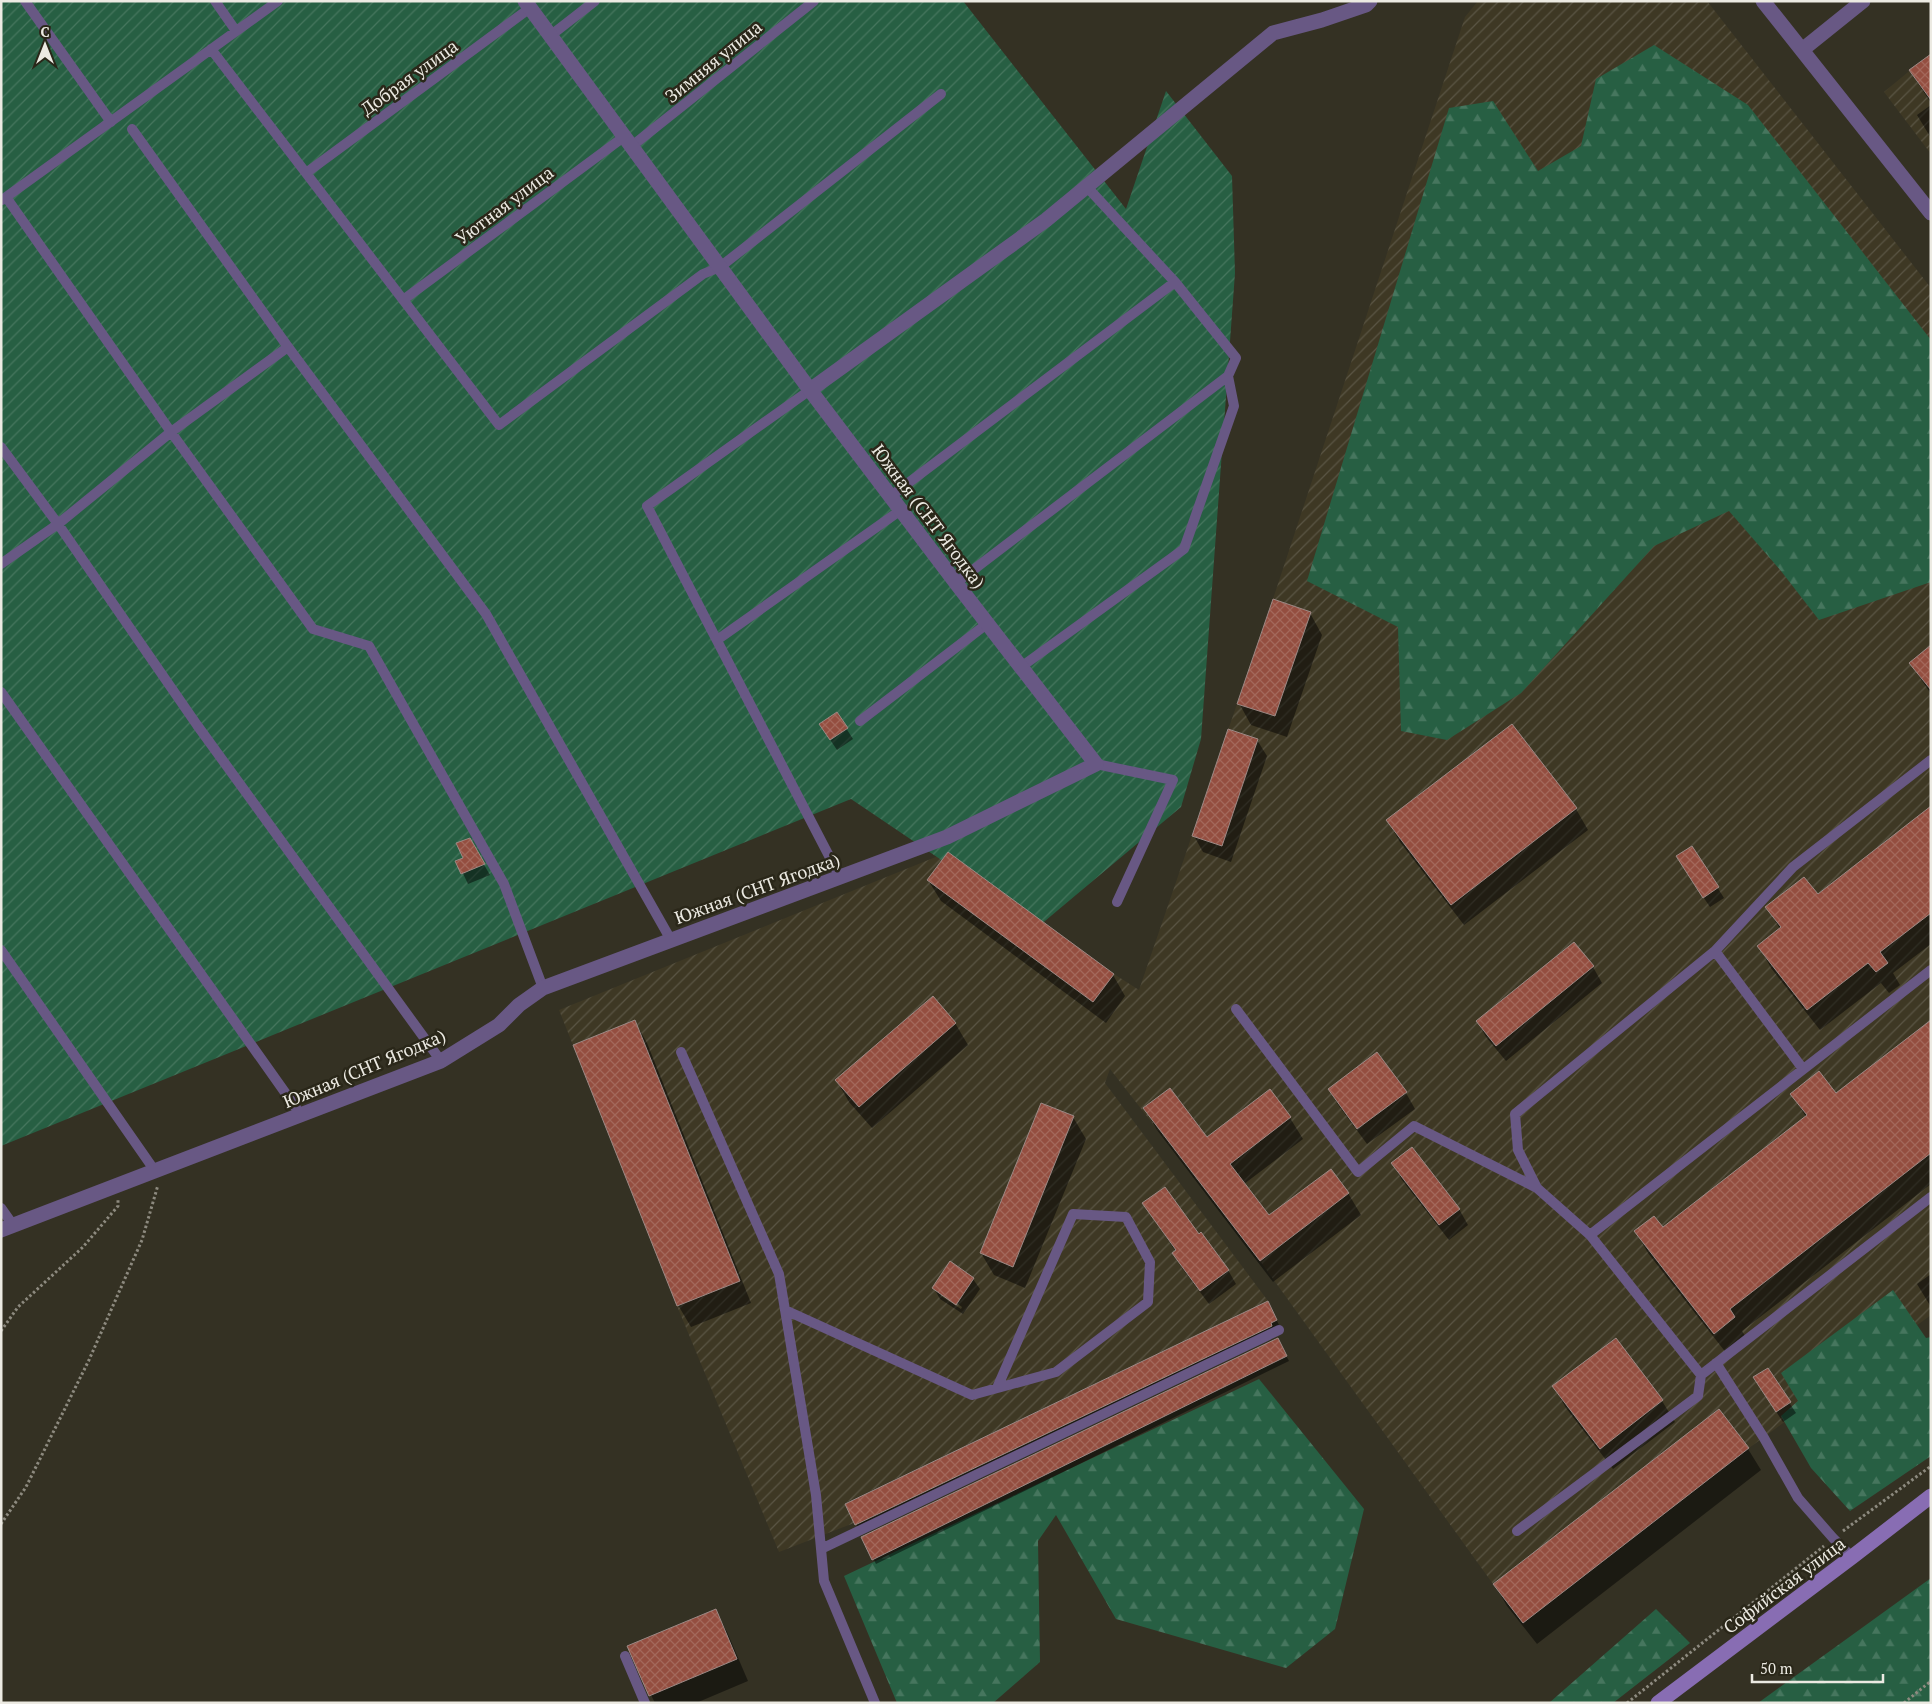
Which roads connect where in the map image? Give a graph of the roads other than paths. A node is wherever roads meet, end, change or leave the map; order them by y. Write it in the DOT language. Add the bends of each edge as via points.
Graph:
graph roads {
  1 [pos="25,1"];
  2 [pos="215,1"];
  3 [pos="278,1"];
  4 [pos="595,1"];
  5 [pos="814,1"];
  6 [pos="1370,1"];
  7 [pos="1763,1"];
  8 [pos="1863,1"];
  9 [pos="528,4"];
  10 [pos="236,31"];
  11 [pos="550,36"];
  12 [pos="211,49"];
  13 [pos="1802,50"];
  14 [pos="941,94"];
  15 [pos="111,122"];
  16 [pos="132,130"];
  17 [pos="628,141"];
  18 [pos="306,173"];
  19 [pos="1087,187"];
  20 [pos="4,199"];
  21 [pos="1931,213"];
  22 [pos="720,267"];
  23 [pos="1175,282"];
  24 [pos="403,300"];
  25 [pos="288,347"];
  26 [pos="1228,376"];
  27 [pos="810,390"];
  28 [pos="171,432"];
  29 [pos="1,447"];
  30 [pos="891,496"];
  31 [pos="901,510"];
  32 [pos="58,524"];
  33 [pos="1,564"];
  34 [pos="956,583"];
  35 [pos="988,623"];
  36 [pos="717,640"];
  37 [pos="1021,667"];
  38 [pos="1,692"];
  39 [pos="860,721"];
  40 [pos="1931,760"];
  41 [pos="1096,764"];
  42 [pos="840,877"];
  43 [pos="1117,902"];
  44 [pos="671,940"];
  45 [pos="1,950"];
  46 [pos="1715,951"];
  47 [pos="1931,970"];
  48 [pos="544,988"];
  49 [pos="1236,1009"];
  50 [pos="681,1052"];
  51 [pos="441,1061"];
  52 [pos="1803,1069"];
  53 [pos="302,1115"];
  54 [pos="159,1170"];
  55 [pos="1537,1188"];
  56 [pos="1931,1197"];
  57 [pos="1,1208"];
  58 [pos="7,1228"];
  59 [pos="1590,1235"];
  60 [pos="785,1310"];
  61 [pos="1279,1330"];
  62 [pos="1716,1364"];
  63 [pos="1701,1376"];
  64 [pos="997,1388"];
  65 [pos="1931,1496"];
  66 [pos="1517,1531"];
  67 [pos="821,1549"];
  68 [pos="1852,1558"];
  69 [pos="625,1656"];
  70 [pos="644,1703"];
  71 [pos="875,1703"];
  72 [pos="1658,1703"];
  1 -- 15 [label="lane"];
  2 -- 10 [label="lane"];
  3 -- 10 [label="lane"];
  4 -- 11 [label="lane"];
  5 -- 17 [label="lane, Зимняя улица"];
  6 -- 19 [label="street" via="1322,20 1273,33"];
  7 -- 13 [label="street"];
  8 -- 13 [label="street"];
  9 -- 11 [label="street, Южная (СНТ Ягодка)"];
  9 -- 18 [label="lane, Добрая улица"];
  10 -- 12 [label="lane"];
  11 -- 17 [label="street, Южная (СНТ Ягодка)"];
  12 -- 15 [label="lane"];
  12 -- 18 [label="lane"];
  13 -- 21 [label="street"];
  14 -- 22 [label="lane"];
  15 -- 20 [label="lane"];
  16 -- 25 [label="lane"];
  17 -- 22 [label="street, Южная (СНТ Ягодка)"];
  17 -- 24 [label="lane, Уютная улица"];
  18 -- 24 [label="lane"];
  19 -- 23 [label="lane"];
  19 -- 27 [label="street"];
  20 -- 28 [label="lane"];
  22 -- 24 [label="lane" via="703,274 499,425"];
  22 -- 27 [label="street, Южная (СНТ Ягодка)"];
  23 -- 26 [label="lane" via="1236,358"];
  23 -- 30 [label="lane"];
  25 -- 28 [label="lane"];
  25 -- 44 [label="lane" via="486,614"];
  26 -- 34 [label="lane"];
  26 -- 37 [label="lane" via="1234,406 1184,549"];
  27 -- 30 [label="street, Южная (СНТ Ягодка)"];
  27 -- 36 [label="lane" via="648,506"];
  28 -- 32 [label="lane"];
  28 -- 48 [label="lane" via="313,629 369,646 504,884"];
  29 -- 32 [label="lane"];
  30 -- 31 [label="street, Южная (СНТ Ягодка)"];
  31 -- 34 [label="street, Южная (СНТ Ягодка)"];
  31 -- 36 [label="lane"];
  32 -- 33 [label="lane"];
  32 -- 51 [label="lane" via="197,725"];
  34 -- 35 [label="street, Южная (СНТ Ягодка)"];
  35 -- 37 [label="street, Южная (СНТ Ягодка)"];
  35 -- 39 [label="lane"];
  36 -- 42 [label="lane"];
  37 -- 41 [label="street, Южная (СНТ Ягодка)"];
  38 -- 53 [label="lane"];
  40 -- 46 [label="lane" via="1793,867"];
  41 -- 42 [label="street, Южная (СНТ Ягодка)" via="947,837"];
  41 -- 43 [label="lane" via="1173,780"];
  42 -- 44 [label="street, Южная (СНТ Ягодка)"];
  44 -- 48 [label="street, Южная (СНТ Ягодка)"];
  45 -- 54 [label="lane"];
  46 -- 52 [label="lane"];
  46 -- 55 [label="lane" via="1515,1114 1518,1150"];
  47 -- 52 [label="lane"];
  48 -- 51 [label="street, Южная (СНТ Ягодка)" via="499,1026"];
  49 -- 55 [label="lane" via="1358,1172 1414,1126"];
  50 -- 60 [label="lane" via="779,1274"];
  51 -- 53 [label="street, Южная (СНТ Ягодка)"];
  52 -- 59 [label="lane"];
  53 -- 54 [label="street, Южная (СНТ Ягодка)"];
  54 -- 58 [label="street, Южная (СНТ Ягодка)"];
  55 -- 59 [label="lane"];
  56 -- 62 [label="lane"];
  57 -- 58 [label="lane"];
  59 -- 63 [label="lane"];
  60 -- 64 [label="lane" via="972,1395"];
  60 -- 67 [label="lane" via="816,1495"];
  61 -- 67 [label="lane"];
  62 -- 63 [label="lane"];
  62 -- 68 [label="lane" via="1798,1498"];
  63 -- 66 [label="lane" via="1698,1396"];
  64 -- 64 [label="lane" via="1056,1372 1148,1302 1150,1262 1126,1217 1073,1214"];
  65 -- 68 [label="main road, Софийская улица"];
  67 -- 71 [label="lane" via="824,1581"];
  68 -- 72 [label="main road, Софийская улица"];
  69 -- 70 [label="lane"];
}
